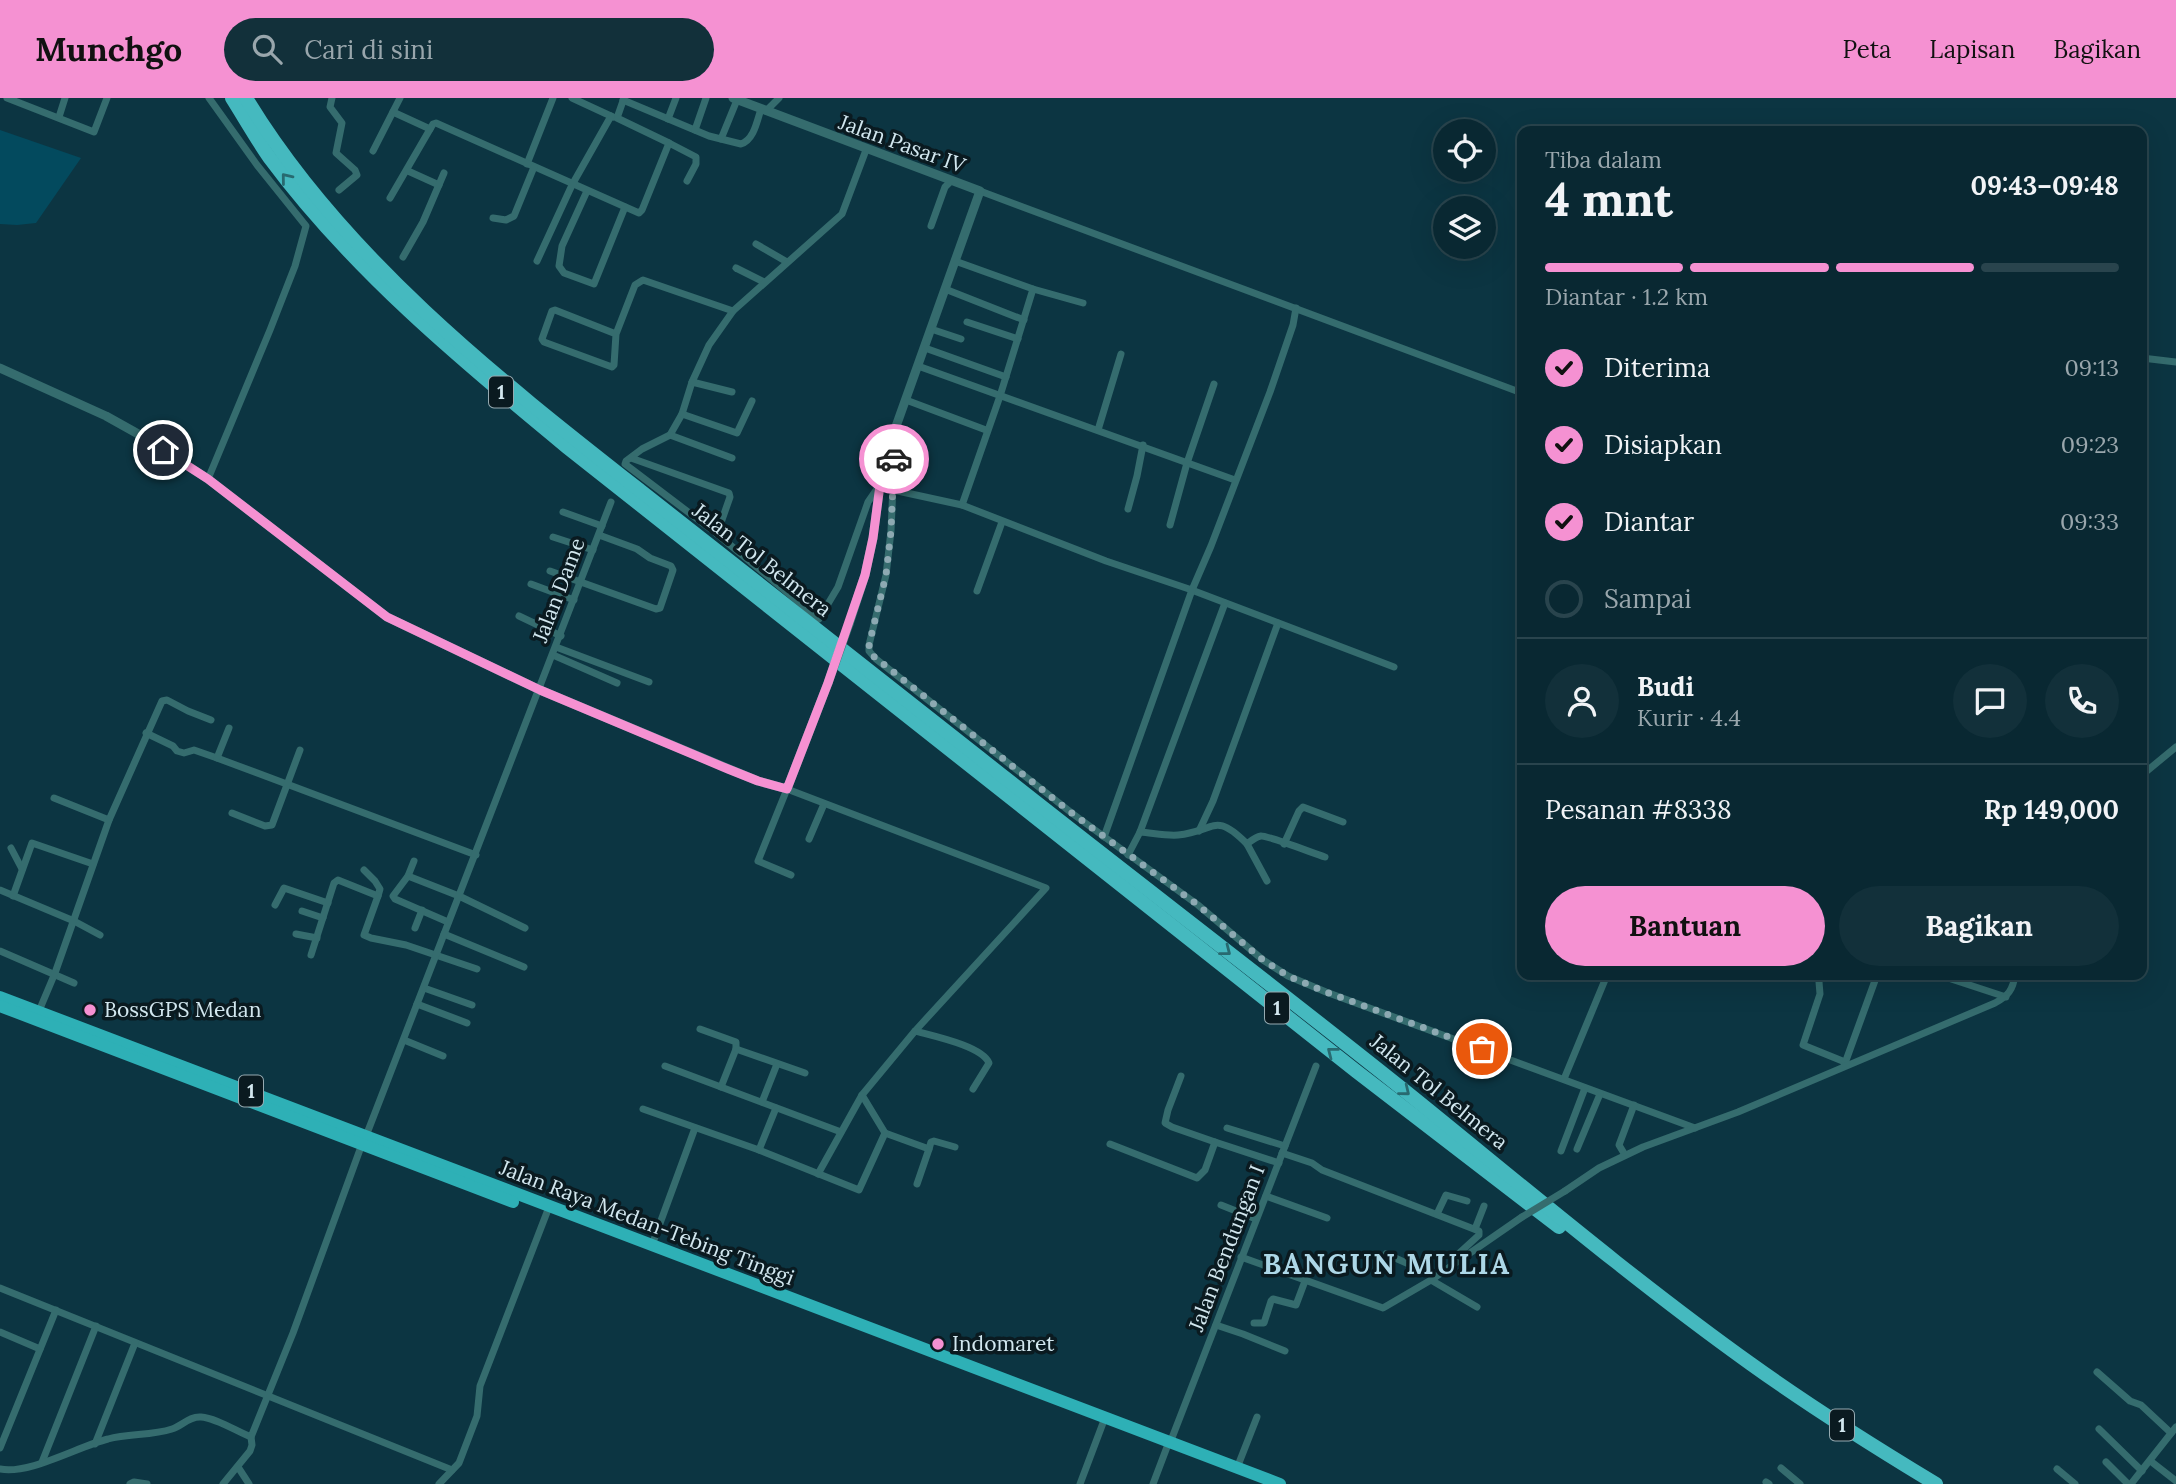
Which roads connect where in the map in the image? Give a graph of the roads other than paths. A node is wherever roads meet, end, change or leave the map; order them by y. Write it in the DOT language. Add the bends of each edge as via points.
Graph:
graph roads {
  1 [pos="7,98"];
  2 [pos="32,98"];
  3 [pos="65,98"];
  4 [pos="107,98"];
  5 [pos="209,98"];
  6 [pos="225,98"];
  7 [pos="232,98"];
  8 [pos="246,98"];
  9 [pos="332,98"];
  10 [pos="400,98"];
  11 [pos="553,98"];
  12 [pos="572,98"];
  13 [pos="676,98"];
  14 [pos="706,98"];
  15 [pos="779,98"];
  16 [pos="624,99"];
  17 [pos="735,99"];
  18 [pos="30,107"];
  19 [pos="764,110"];
  20 [pos="393,111"];
  21 [pos="59,117"];
  22 [pos="614,117"];
  23 [pos="668,119"];
  24 [pos="430,129"];
  25 [pos="695,130"];
  26 [pos="721,139"];
  27 [pos="669,143"];
  28 [pos="866,150"];
  29 [pos="373,151"];
  30 [pos="268,156"];
  31 [pos="530,165"];
  32 [pos="408,171"];
  33 [pos="444,173"];
  34 [pos="687,181"];
  35 [pos="951,181"];
  36 [pos="439,185"];
  37 [pos="572,185"];
  38 [pos="339,190"];
  39 [pos="587,191"];
  40 [pos="980,191"];
  41 [pos="390,198"];
  42 [pos="625,208"];
  43 [pos="493,218"];
  44 [pos="931,226"];
  45 [pos="756,244"];
  46 [pos="403,257"];
  47 [pos="537,261"];
  48 [pos="955,261"];
  49 [pos="787,262"];
  50 [pos="736,268"];
  51 [pos="764,282"];
  52 [pos="945,289"];
  53 [pos="1033,289"];
  54 [pos="1083,303"];
  55 [pos="1296,308"];
  56 [pos="733,311"];
  57 [pos="1024,320"];
  58 [pos="967,322"];
  59 [pos="931,329"];
  60 [pos="615,334"];
  61 [pos="961,339"];
  62 [pos="1018,339"];
  63 [pos="925,348"];
  64 [pos="1121,354"];
  65 [pos="2147,359"];
  66 [pos="2176,362"];
  67 [pos="918,366"];
  68 [pos="0,368"];
  69 [pos="1006,377"];
  70 [pos="692,382"];
  71 [pos="1214,384"];
  72 [pos="1517,391"];
  73 [pos="732,392"];
  74 [pos="1000,396"];
  75 [pos="906,400"];
  76 [pos="752,401"];
  77 [pos="682,414"];
  78 [pos="986,430"];
  79 [pos="1098,430"];
  80 [pos="670,435"];
  81 [pos="1143,445"];
  82 [pos="889,446"];
  83 [pos="631,458"];
  84 [pos="732,458"];
  85 [pos="1187,463"];
  86 [pos="208,479"];
  87 [pos="1235,480"];
  88 [pos="880,485"];
  89 [pos="893,490"];
  90 [pos="611,502"];
  91 [pos="962,505"];
  92 [pos="1128,509"];
  93 [pos="562,512"];
  94 [pos="1002,522"];
  95 [pos="1170,525"];
  96 [pos="602,526"];
  97 [pos="717,534"];
  98 [pos="598,535"];
  99 [pos="553,537"];
  100 [pos="593,550"];
  101 [pos="550,571"];
  102 [pos="580,583"];
  103 [pos="531,584"];
  104 [pos="977,590"];
  105 [pos="1192,590"];
  106 [pos="574,600"];
  107 [pos="1225,603"];
  108 [pos="519,616"];
  109 [pos="1278,623"];
  110 [pos="561,636"];
  111 [pos="556,647"];
  112 [pos="553,655"];
  113 [pos="1394,667"];
  114 [pos="649,682"];
  115 [pos="617,683"];
  116 [pos="540,690"];
  117 [pos="211,720"];
  118 [pos="229,728"];
  119 [pos="146,733"];
  120 [pos="2176,747"];
  121 [pos="300,750"];
  122 [pos="217,758"];
  123 [pos="2147,771"];
  124 [pos="288,784"];
  125 [pos="787,789"];
  126 [pos="54,798"];
  127 [pos="824,804"];
  128 [pos="232,813"];
  129 [pos="109,820"];
  130 [pos="1343,822"];
  131 [pos="1199,831"];
  132 [pos="1140,832"];
  133 [pos="1104,837"];
  134 [pos="809,839"];
  135 [pos="1247,844"];
  136 [pos="1284,844"];
  137 [pos="11,848"];
  138 [pos="476,855"];
  139 [pos="1128,855"];
  140 [pos="1325,858"];
  141 [pos="414,861"];
  142 [pos="93,864"];
  143 [pos="22,869"];
  144 [pos="363,870"];
  145 [pos="791,875"];
  146 [pos="408,876"];
  147 [pos="1267,881"];
  148 [pos="0,890"];
  149 [pos="459,895"];
  150 [pos="13,896"];
  151 [pos="378,896"];
  152 [pos="328,903"];
  153 [pos="275,905"];
  154 [pos="422,910"];
  155 [pos="302,911"];
  156 [pos="323,918"];
  157 [pos="74,921"];
  158 [pos="449,922"];
  159 [pos="415,928"];
  160 [pos="526,928"];
  161 [pos="296,934"];
  162 [pos="444,934"];
  163 [pos="100,935"];
  164 [pos="317,938"];
  165 [pos="0,951"];
  166 [pos="311,955"];
  167 [pos="436,956"];
  168 [pos="524,967"];
  169 [pos="477,969"];
  170 [pos="55,973"];
  171 [pos="1605,980"];
  172 [pos="1820,980"];
  173 [pos="1875,980"];
  174 [pos="1954,980"];
  175 [pos="2014,980"];
  176 [pos="75,983"];
  177 [pos="424,988"];
  178 [pos="0,997"];
  179 [pos="2006,997"];
  180 [pos="417,1004"];
  181 [pos="472,1005"];
  182 [pos="0,1006"];
  183 [pos="39,1012"];
  184 [pos="467,1023"];
  185 [pos="700,1029"];
  186 [pos="915,1031"];
  187 [pos="404,1040"];
  188 [pos="736,1049"];
  189 [pos="443,1056"];
  190 [pos="777,1064"];
  191 [pos="1844,1064"];
  192 [pos="665,1066"];
  193 [pos="1315,1066"];
  194 [pos="805,1073"];
  195 [pos="1181,1076"];
  196 [pos="1564,1079"];
  197 [pos="721,1087"];
  198 [pos="1585,1088"];
  199 [pos="973,1089"];
  200 [pos="1600,1094"];
  201 [pos="862,1096"];
  202 [pos="762,1102"];
  203 [pos="1634,1105"];
  204 [pos="776,1108"];
  205 [pos="643,1109"];
  206 [pos="695,1128"];
  207 [pos="1227,1128"];
  208 [pos="1695,1128"];
  209 [pos="841,1132"];
  210 [pos="885,1133"];
  211 [pos="364,1140"];
  212 [pos="1215,1142"];
  213 [pos="1110,1144"];
  214 [pos="955,1147"];
  215 [pos="929,1149"];
  216 [pos="1284,1149"];
  217 [pos="1577,1149"];
  218 [pos="759,1150"];
  219 [pos="1561,1151"];
  220 [pos="1625,1155"];
  221 [pos="1279,1163"];
  222 [pos="818,1174"];
  223 [pos="917,1184"];
  224 [pos="1266,1196"];
  225 [pos="1467,1201"];
  226 [pos="1221,1205"];
  227 [pos="1484,1206"];
  228 [pos="548,1210"];
  229 [pos="1437,1214"];
  230 [pos="1327,1218"];
  231 [pos="1256,1219"];
  232 [pos="1475,1229"];
  233 [pos="651,1246"];
  234 [pos="1386,1254"];
  235 [pos="1241,1258"];
  236 [pos="1453,1263"];
  237 [pos="1433,1278"];
  238 [pos="1305,1281"];
  239 [pos="0,1288"];
  240 [pos="1477,1307"];
  241 [pos="56,1310"];
  242 [pos="1254,1323"];
  243 [pos="1216,1325"];
  244 [pos="96,1326"];
  245 [pos="0,1332"];
  246 [pos="1704,1334"];
  247 [pos="135,1342"];
  248 [pos="40,1349"];
  249 [pos="1285,1352"];
  250 [pos="2097,1372"];
  251 [pos="268,1395"];
  252 [pos="1256,1418"];
  253 [pos="1103,1423"];
  254 [pos="2099,1429"];
  255 [pos="2173,1430"];
  256 [pos="251,1437"];
  257 [pos="95,1444"];
  258 [pos="1168,1445"];
  259 [pos="0,1448"];
  260 [pos="42,1462"];
  261 [pos="2106,1462"];
  262 [pos="2153,1463"];
  263 [pos="238,1467"];
  264 [pos="1237,1468"];
  265 [pos="1781,1468"];
  266 [pos="0,1469"];
  267 [pos="2057,1469"];
  268 [pos="452,1470"];
  269 [pos="2142,1471"];
  270 [pos="2176,1481"];
  271 [pos="130,1484"];
  272 [pos="147,1484"];
  273 [pos="223,1484"];
  274 [pos="249,1484"];
  275 [pos="439,1484"];
  276 [pos="1080,1484"];
  277 [pos="1153,1484"];
  278 [pos="1264,1484"];
  279 [pos="1280,1484"];
  280 [pos="1800,1484"];
  281 [pos="1919,1484"];
  282 [pos="1936,1484"];
  283 [pos="2075,1484"];
  284 [pos="2130,1484"];
  1 -- 18 [label="street"];
  2 -- 18 [label="street"];
  3 -- 21 [label="street"];
  4 -- 21 [label="street" via="94,132"];
  5 -- 86 [label="street" via="306,226 295,266"];
  6 -- 30 [label="highway"];
  7 -- 30 [label="highway, Jalan Tol Belmera / 1"];
  8 -- 246 [label="highway, Jalan Tol Belmera / 1, one-way" via="322,202 395,282 465,347 573,438 1376,1068"];
  9 -- 38 [label="street" via="330,107 342,123 336,153 357,172"];
  10 -- 20 [label="street"];
  11 -- 31 [label="street"];
  12 -- 22 [label="street"];
  13 -- 23 [label="street"];
  14 -- 25 [label="street"];
  15 -- 19 [label="street"];
  16 -- 22 [label="street"];
  16 -- 23 [label="street"];
  17 -- 19 [label="street, Jalan Pasar IV"];
  17 -- 26 [label="street"];
  18 -- 21 [label="street"];
  19 -- 26 [label="street" via="746,143"];
  19 -- 28 [label="street, Jalan Pasar IV"];
  20 -- 24 [label="street"];
  20 -- 29 [label="street"];
  22 -- 27 [label="street"];
  22 -- 37 [label="street"];
  23 -- 25 [label="street"];
  24 -- 31 [label="street" via="436,123"];
  24 -- 32 [label="street"];
  25 -- 26 [label="street"];
  27 -- 34 [label="street" via="696,157"];
  27 -- 42 [label="street" via="641,212"];
  28 -- 35 [label="street, Jalan Pasar IV"];
  28 -- 49 [label="street" via="842,214"];
  246 -- 30 [label="highway, Jalan Tol Belmera / 1, one-way" via="1356,1071 517,406 385,288"];
  31 -- 37 [label="street"];
  31 -- 43 [label="street" via="514,216"];
  32 -- 36 [label="street"];
  32 -- 41 [label="street"];
  33 -- 36 [label="street"];
  35 -- 40 [label="street, Jalan Pasar IV"];
  35 -- 44 [label="street"];
  36 -- 46 [label="street"];
  37 -- 39 [label="street"];
  37 -- 47 [label="street"];
  39 -- 42 [label="street"];
  39 -- 42 [label="street" via="562,246 559,266 564,273 594,284"];
  40 -- 48 [label="street"];
  40 -- 55 [label="street"];
  45 -- 49 [label="street"];
  48 -- 52 [label="street"];
  48 -- 53 [label="street"];
  49 -- 51 [label="street"];
  50 -- 51 [label="street"];
  51 -- 56 [label="street"];
  52 -- 57 [label="street"];
  52 -- 59 [label="street"];
  53 -- 54 [label="street"];
  53 -- 57 [label="street"];
  55 -- 72 [label="street"];
  55 -- 87 [label="street" via="1270,392"];
  56 -- 60 [label="street" via="643,279 635,285"];
  56 -- 70 [label="street" via="709,345"];
  57 -- 62 [label="street"];
  58 -- 62 [label="street"];
  59 -- 61 [label="street"];
  59 -- 63 [label="street"];
  60 -- 60 [label="street" via="612,368 542,339 555,310"];
  62 -- 69 [label="street"];
  63 -- 67 [label="street"];
  63 -- 69 [label="street"];
  64 -- 79 [label="street"];
  65 -- 66 [label="street"];
  67 -- 74 [label="street"];
  67 -- 75 [label="street"];
  68 -- 86 [label="street" via="106,416"];
  69 -- 74 [label="street"];
  70 -- 73 [label="street"];
  70 -- 77 [label="street"];
  71 -- 85 [label="street"];
  74 -- 78 [label="street"];
  74 -- 79 [label="street"];
  75 -- 78 [label="street"];
  75 -- 82 [label="street"];
  76 -- 77 [label="street" via="737,433"];
  77 -- 80 [label="street"];
  78 -- 91 [label="street"];
  79 -- 81 [label="street"];
  80 -- 83 [label="street"];
  80 -- 84 [label="street"];
  81 -- 85 [label="street"];
  81 -- 92 [label="street"];
  82 -- 88 [label="street"];
  82 -- 89 [label="street" via="894,455"];
  83 -- 97 [label="street" via="625,464"];
  83 -- 97 [label="street" via="729,493"];
  85 -- 87 [label="street"];
  85 -- 95 [label="street"];
  86 -- 116 [label="street" via="387,617"];
  87 -- 105 [label="street"];
  88 -- 97 [label="street" via="868,502 838,587 820,619"];
  88 -- 125 [label="street, bridge" via="865,575"];
  89 -- 91 [label="street"];
  89 -- 133 [label="street" via="886,575 869,645 872,655"];
  90 -- 96 [label="street, Jalan Dame"];
  91 -- 94 [label="street"];
  93 -- 96 [label="street"];
  94 -- 104 [label="street"];
  94 -- 105 [label="street"];
  96 -- 98 [label="street, Jalan Dame"];
  98 -- 100 [label="street, Jalan Dame"];
  98 -- 102 [label="street" via="671,566 660,608"];
  99 -- 100 [label="street"];
  100 -- 102 [label="street, Jalan Dame"];
  101 -- 102 [label="street"];
  102 -- 106 [label="street, Jalan Dame"];
  103 -- 106 [label="street"];
  105 -- 107 [label="street"];
  105 -- 133 [label="street"];
  106 -- 110 [label="street, Jalan Dame"];
  107 -- 109 [label="street"];
  107 -- 132 [label="street"];
  108 -- 110 [label="street"];
  109 -- 113 [label="street"];
  109 -- 131 [label="street"];
  110 -- 111 [label="street, Jalan Dame"];
  111 -- 112 [label="street, Jalan Dame"];
  111 -- 114 [label="street"];
  112 -- 115 [label="street"];
  112 -- 116 [label="street, Jalan Dame"];
  116 -- 125 [label="street"];
  116 -- 138 [label="street, Jalan Dame"];
  117 -- 119 [label="street" via="162,700"];
  118 -- 122 [label="street"];
  119 -- 122 [label="street" via="177,751 194,750"];
  119 -- 129 [label="street"];
  120 -- 123 [label="street"];
  121 -- 124 [label="street"];
  122 -- 124 [label="street"];
  124 -- 128 [label="street" via="271,826"];
  124 -- 138 [label="street"];
  125 -- 127 [label="street"];
  125 -- 145 [label="street" via="758,861"];
  126 -- 129 [label="street"];
  127 -- 134 [label="street"];
  127 -- 186 [label="street" via="1046,888"];
  129 -- 142 [label="street"];
  130 -- 136 [label="street" via="1303,807"];
  131 -- 132 [label="street"];
  131 -- 135 [label="street" via="1220,825"];
  132 -- 139 [label="street"];
  133 -- 139 [label="street"];
  135 -- 136 [label="street" via="1262,836"];
  135 -- 147 [label="street"];
  136 -- 140 [label="street"];
  137 -- 143 [label="street"];
  138 -- 149 [label="street, Jalan Dame"];
  139 -- 196 [label="street" via="1288,976"];
  141 -- 146 [label="street"];
  142 -- 143 [label="street" via="33,843"];
  142 -- 157 [label="street"];
  143 -- 150 [label="street"];
  144 -- 151 [label="street" via="380,889"];
  146 -- 149 [label="street"];
  146 -- 154 [label="street" via="394,898"];
  148 -- 150 [label="street"];
  149 -- 158 [label="street, Jalan Dame"];
  149 -- 160 [label="street"];
  150 -- 157 [label="street"];
  151 -- 152 [label="street" via="338,880"];
  151 -- 167 [label="street" via="364,935"];
  152 -- 153 [label="street" via="284,888"];
  152 -- 156 [label="street"];
  154 -- 158 [label="street"];
  154 -- 159 [label="street"];
  155 -- 156 [label="street"];
  156 -- 164 [label="street"];
  157 -- 163 [label="street"];
  157 -- 170 [label="street"];
  158 -- 162 [label="street, Jalan Dame"];
  161 -- 164 [label="street"];
  162 -- 167 [label="street, Jalan Dame"];
  162 -- 168 [label="street"];
  164 -- 166 [label="street"];
  165 -- 170 [label="street"];
  167 -- 169 [label="street"];
  167 -- 177 [label="street, Jalan Dame"];
  170 -- 176 [label="street"];
  170 -- 183 [label="street"];
  171 -- 196 [label="street"];
  172 -- 191 [label="street" via="1820,995 1803,1045"];
  173 -- 191 [label="street"];
  174 -- 179 [label="street"];
  175 -- 179 [label="street"];
  177 -- 180 [label="street, Jalan Dame"];
  177 -- 181 [label="street"];
  178 -- 183 [label="highway, Jalan Raya Medan-Tebing Tinggi / 1"];
  179 -- 191 [label="street"];
  180 -- 184 [label="street"];
  180 -- 187 [label="street, Jalan Dame"];
  182 -- 211 [label="highway, Jalan Raya Medan-Tebing Tinggi / 1"];
  183 -- 211 [label="highway, Jalan Raya Medan-Tebing Tinggi / 1"];
  185 -- 188 [label="street" via="735,1041"];
  186 -- 199 [label="street" via="953,1041 988,1058"];
  186 -- 201 [label="street"];
  187 -- 189 [label="street"];
  187 -- 211 [label="street, Jalan Dame"];
  188 -- 190 [label="street"];
  188 -- 197 [label="street"];
  190 -- 194 [label="street"];
  190 -- 202 [label="street"];
  191 -- 208 [label="street"];
  192 -- 197 [label="street"];
  193 -- 216 [label="street, Jalan Bendungan I"];
  195 -- 212 [label="street" via="1165,1123"];
  196 -- 198 [label="street"];
  197 -- 202 [label="street"];
  198 -- 200 [label="street"];
  198 -- 219 [label="street"];
  200 -- 203 [label="street"];
  200 -- 217 [label="street"];
  201 -- 209 [label="street"];
  201 -- 210 [label="street"];
  202 -- 204 [label="street"];
  203 -- 208 [label="street"];
  203 -- 220 [label="street" via="1619,1145"];
  204 -- 209 [label="street"];
  204 -- 218 [label="street"];
  205 -- 206 [label="street"];
  206 -- 218 [label="street"];
  206 -- 233 [label="street"];
  207 -- 216 [label="street"];
  208 -- 220 [label="street"];
  209 -- 222 [label="street"];
  210 -- 215 [label="street"];
  210 -- 222 [label="street" via="859,1190"];
  211 -- 228 [label="highway, Jalan Raya Medan-Tebing Tinggi / 1"];
  211 -- 251 [label="street, Jalan Dame"];
  212 -- 213 [label="street" via="1205,1170 1197,1178"];
  212 -- 221 [label="street"];
  214 -- 215 [label="street" via="934,1140"];
  215 -- 223 [label="street"];
  216 -- 221 [label="street, Jalan Bendungan I"];
  216 -- 229 [label="street" via="1322,1170"];
  218 -- 222 [label="street"];
  220 -- 236 [label="street, bridge"];
  221 -- 224 [label="street, Jalan Bendungan I"];
  224 -- 230 [label="street"];
  224 -- 231 [label="street, Jalan Bendungan I"];
  225 -- 229 [label="street" via="1446,1195"];
  226 -- 231 [label="street"];
  227 -- 232 [label="street"];
  228 -- 233 [label="highway, Jalan Raya Medan-Tebing Tinggi / 1"];
  228 -- 253 [label="highway, Jalan Raya Medan-Tebing Tinggi / 1"];
  228 -- 268 [label="street" via="480,1386 477,1416"];
  229 -- 232 [label="street"];
  231 -- 235 [label="street, Jalan Bendungan I"];
  232 -- 236 [label="street" via="1480,1234"];
  233 -- 258 [label="highway, Jalan Raya Medan-Tebing Tinggi / 1"];
  234 -- 237 [label="street"];
  235 -- 238 [label="street"];
  235 -- 243 [label="street, Jalan Bendungan I"];
  236 -- 237 [label="street"];
  237 -- 238 [label="street" via="1383,1308"];
  237 -- 240 [label="street"];
  238 -- 242 [label="street" via="1296,1305 1273,1299 1264,1323"];
  239 -- 241 [label="street"];
  241 -- 244 [label="street"];
  241 -- 248 [label="street"];
  243 -- 249 [label="street"];
  243 -- 258 [label="street, Jalan Bendungan I"];
  244 -- 247 [label="street"];
  244 -- 260 [label="street"];
  245 -- 248 [label="street"];
  246 -- 281 [label="highway, Jalan Tol Belmera / 1" via="1779,1394"];
  246 -- 282 [label="highway, Jalan Tol Belmera / 1"];
  247 -- 251 [label="street"];
  247 -- 257 [label="street"];
  248 -- 259 [label="street"];
  250 -- 255 [label="street"];
  251 -- 256 [label="street, Jalan Dame"];
  251 -- 268 [label="street"];
  252 -- 264 [label="street"];
  253 -- 258 [label="highway, Jalan Raya Medan-Tebing Tinggi / 1"];
  253 -- 276 [label="street"];
  254 -- 269 [label="street"];
  255 -- 269 [label="street"];
  256 -- 257 [label="street" via="200,1417 171,1430"];
  256 -- 263 [label="street, Jalan Dame" via="251,1448"];
  257 -- 260 [label="street"];
  258 -- 264 [label="highway, Jalan Raya Medan-Tebing Tinggi / 1"];
  258 -- 277 [label="street, Jalan Bendungan I"];
  258 -- 278 [label="highway, Jalan Raya Medan-Tebing Tinggi / 1"];
  260 -- 266 [label="street"];
  261 -- 284 [label="street"];
  262 -- 270 [label="street"];
  263 -- 273 [label="street, Jalan Dame"];
  263 -- 274 [label="street"];
  264 -- 279 [label="highway, Jalan Raya Medan-Tebing Tinggi / 1"];
  265 -- 280 [label="street"];
  267 -- 283 [label="street"];
  268 -- 275 [label="street"];
  269 -- 284 [label="street"];
  271 -- 272 [label="street"];
}
